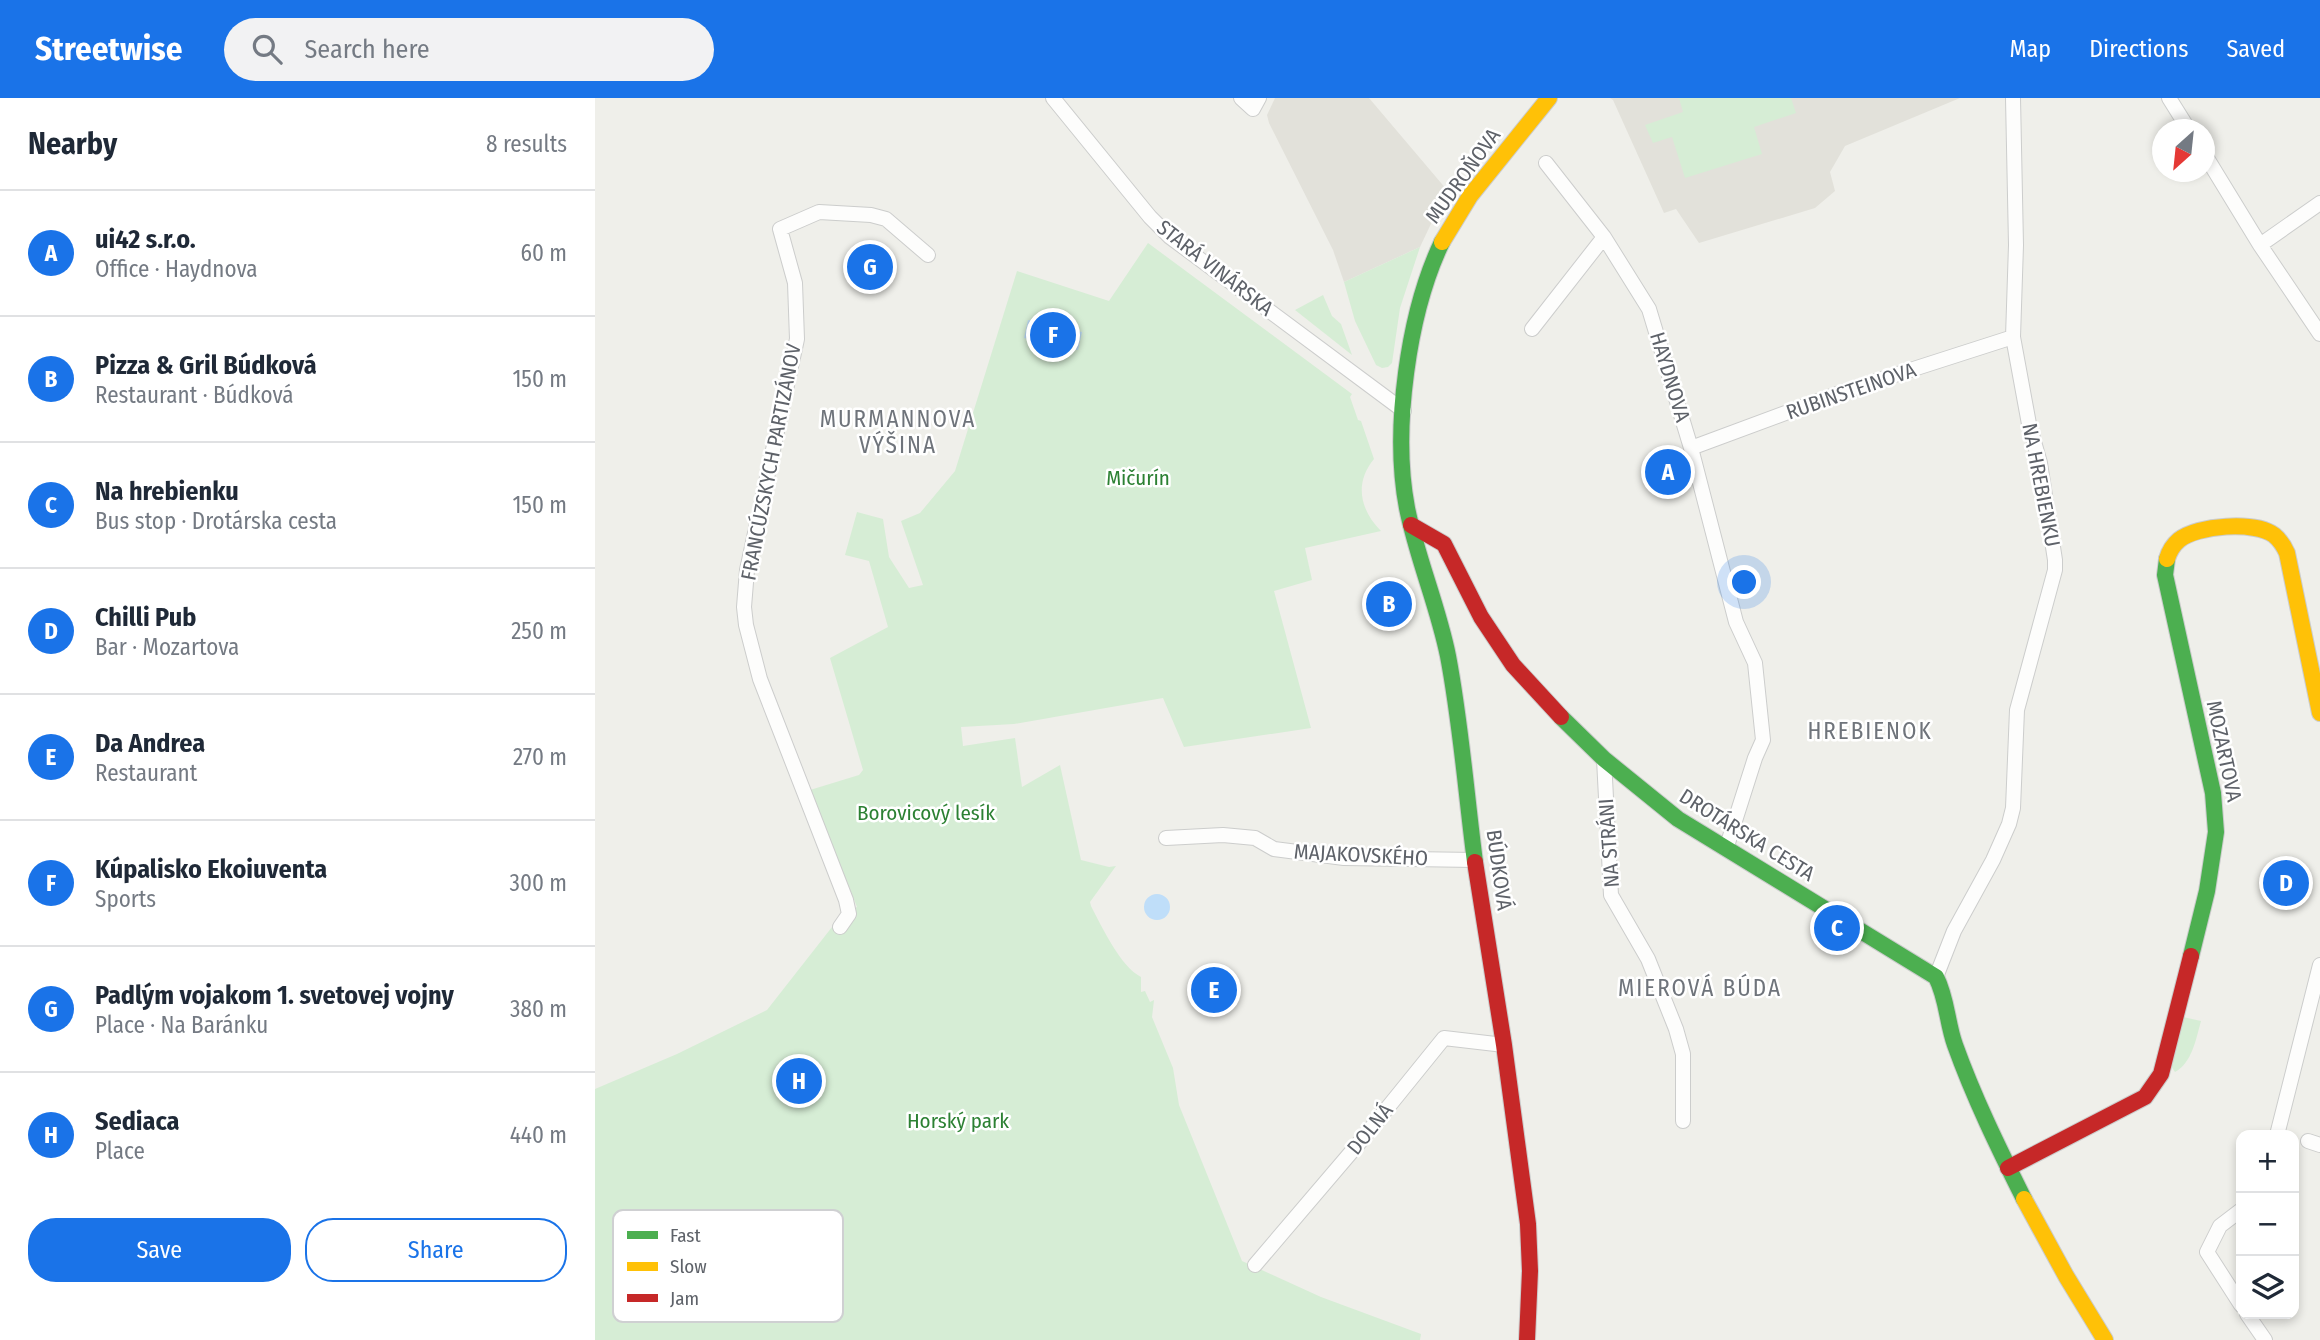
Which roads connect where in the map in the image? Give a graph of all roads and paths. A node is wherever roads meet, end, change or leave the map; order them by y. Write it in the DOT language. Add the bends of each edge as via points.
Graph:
graph roads {
  1 [pos="1053,98"];
  2 [pos="1241,98"];
  3 [pos="1549,98"];
  4 [pos="2013,98"];
  5 [pos="2169,98"];
  6 [pos="1256,103"];
  7 [pos="2182,119"];
  8 [pos="1546,163"];
  9 [pos="2215,173"];
  10 [pos="2320,203"];
  11 [pos="780,229"];
  12 [pos="1604,237"];
  13 [pos="796,240"];
  14 [pos="2260,245"];
  15 [pos="928,255"];
  16 [pos="1531,329"];
  17 [pos="2320,334"];
  18 [pos="2013,337"];
  19 [pos="1405,411"];
  20 [pos="1691,448"];
  21 [pos="1411,525"];
  22 [pos="2320,713"];
  23 [pos="1604,759"];
  24 [pos="1166,838"];
  25 [pos="1726,849"];
  26 [pos="1475,860"];
  27 [pos="840,927"];
  28 [pos="2320,965"];
  29 [pos="1936,977"];
  30 [pos="1504,1045"];
  31 [pos="1683,1121"];
  32 [pos="2278,1130"];
  33 [pos="2008,1168"];
  34 [pos="2236,1214"];
  35 [pos="1255,1265"];
  36 [pos="2236,1297"];
  37 [pos="2250,1319"];
  38 [pos="1527,1340"];
  39 [pos="2105,1340"];
  40 [pos="2265,1340"];
  1 -- 19 [label="street, STARÁ VINÁRSKA" via="1170,237"];
  2 -- 6 [label="street"];
  3 -- 19 [label="street, MUDROŇOVA" via="1464,206 1440,244 1413,333"];
  4 -- 18 [label="street, NA HREBIENKU"];
  5 -- 7 [label="street"];
  8 -- 12 [label="street, HAYDNOVA"];
  9 -- 14 [label="street"];
  10 -- 14 [label="street"];
  11 -- 13 [label="street"];
  11 -- 15 [label="street" via="819,212 871,215 886,219"];
  11 -- 27 [label="street, FRANCÚZSKYCH PARTIZÁNOV" via="795,283 797,339 747,570 744,607 760,680 846,900 849,914"];
  12 -- 16 [label="street"];
  12 -- 20 [label="street, HAYDNOVA" via="1649,309"];
  14 -- 17 [label="street"];
  18 -- 20 [label="street, RUBINSTEINOVA" via="1845,391"];
  18 -- 29 [label="street, NA HREBIENKU" via="2041,463 2055,570 2017,710 2009,824 1954,931"];
  19 -- 21 [label="street, BÚDKOVÁ" via="1404,489"];
  20 -- 25 [label="street, HAYDNOVA" via="1736,622 1755,663 1763,740"];
  21 -- 23 [label="street, DROTÁRSKA CESTA" via="1444,544 1481,617 1513,665"];
  21 -- 26 [label="street, BÚDKOVÁ" via="1453,677"];
  22 -- 33 [label="street, MOZARTOVA" via="2287,553 2280,541 2265,530 2243,526 2215,528 2180,539 2166,559 2165,575 2217,824 2207,891 2161,1074 2145,1097"];
  23 -- 25 [label="street, DROTÁRSKA CESTA" via="1657,803"];
  23 -- 31 [label="street, NA STRÁNI" via="1611,895 1648,959 1677,1029 1683,1054"];
  24 -- 26 [label="street, MAJAKOVSKÉHO" via="1255,838 1273,849 1344,858"];
  25 -- 29 [label="street, DROTÁRSKA CESTA"];
  26 -- 30 [label="street, BÚDKOVÁ"];
  28 -- 32 [label="street"];
  29 -- 33 [label="street" via="1953,1040"];
  30 -- 35 [label="street, DOLNÁ" via="1444,1038"];
  30 -- 38 [label="street, BÚDKOVÁ" via="1529,1239"];
  33 -- 39 [label="street" via="2053,1256"];
  34 -- 36 [label="street" via="2220,1226 2207,1252"];
  37 -- 40 [label="street"];
}
